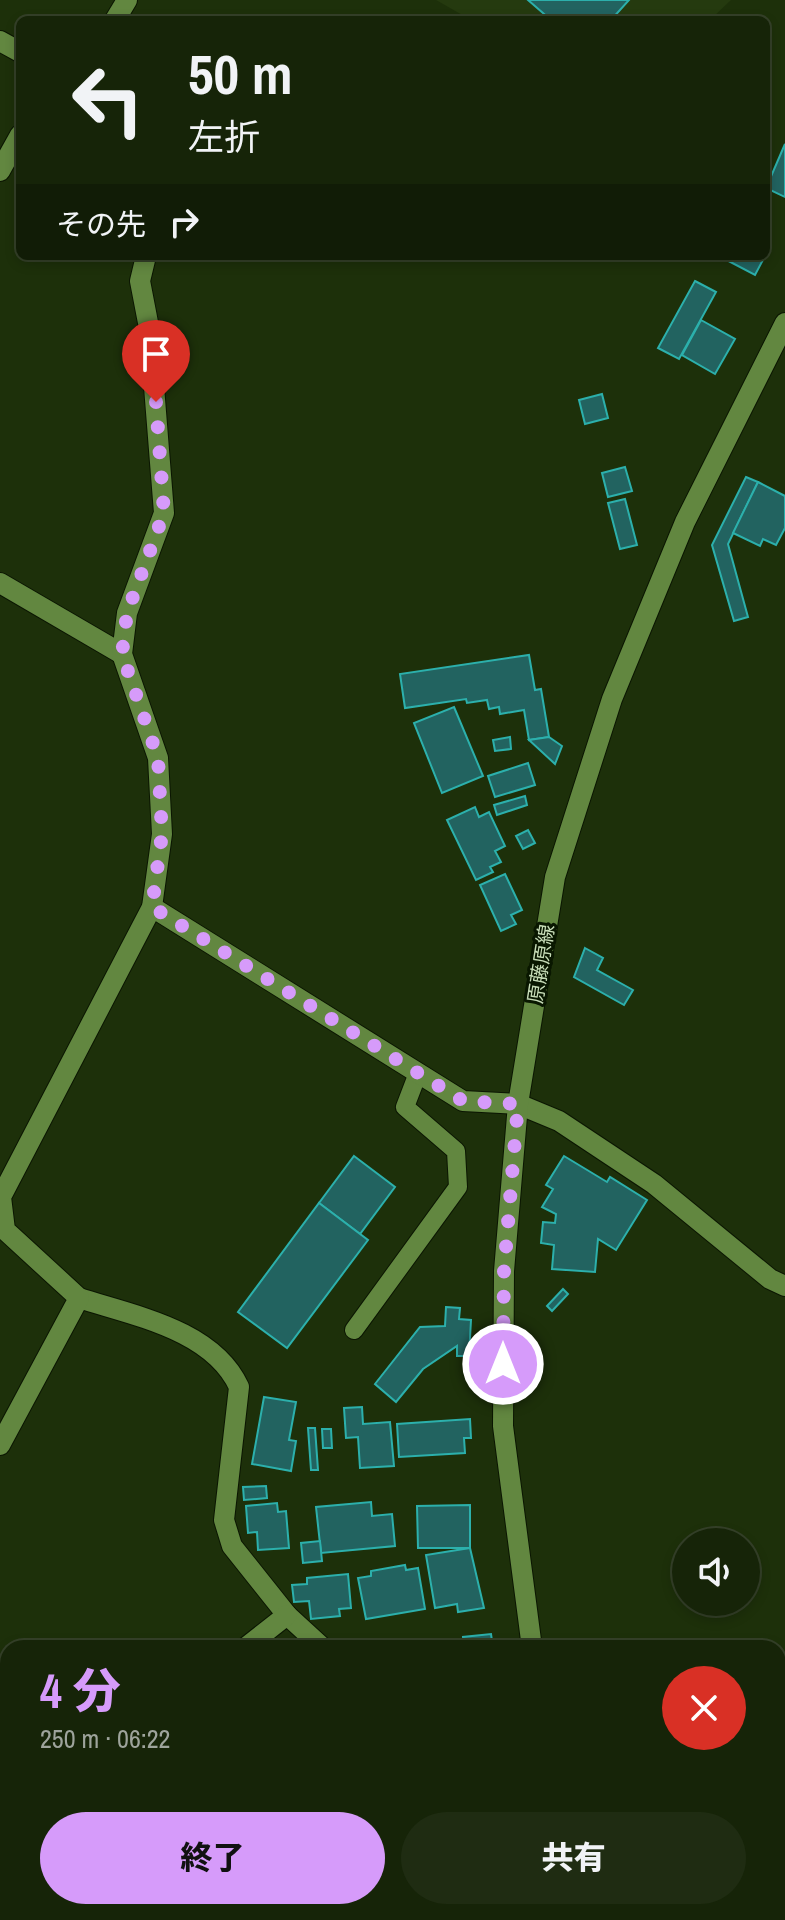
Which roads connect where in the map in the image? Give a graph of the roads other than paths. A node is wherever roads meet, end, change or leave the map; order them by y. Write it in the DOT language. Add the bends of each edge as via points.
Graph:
graph roads {
  1 [pos="16,142"];
  2 [pos="0,171"];
  3 [pos="145,260"];
  4 [pos="785,323"];
  5 [pos="0,583"];
  6 [pos="122,654"];
  7 [pos="152,907"];
  8 [pos="418,1073"];
  9 [pos="518,1104"];
  10 [pos="785,1286"];
  11 [pos="79,1298"];
  12 [pos="354,1330"];
  13 [pos="0,1445"];
  14 [pos="287,1615"];
  15 [pos="255,1640"];
  16 [pos="314,1640"];
  17 [pos="531,1640"];
  1 -- 2 [label="street"];
  3 -- 6 [label="street" via="140,281 155,359 164,513 127,613"];
  4 -- 9 [label="street, 原藤原線" via="685,522 612,699 555,877"];
  5 -- 6 [label="street"];
  6 -- 7 [label="street" via="158,758 162,834"];
  7 -- 8 [label="street"];
  7 -- 11 [label="street" via="1,1197 5,1230"];
  8 -- 9 [label="street" via="463,1101"];
  8 -- 12 [label="lane" via="405,1107 456,1151 458,1187"];
  9 -- 10 [label="street" via="559,1121 654,1184"];
  9 -- 17 [label="street, 原藤原線" via="504,1271 503,1426"];
  11 -- 13 [label="street"];
  11 -- 14 [label="street" via="167,1326 230,1367 239,1387 224,1520 232,1546"];
  14 -- 15 [label="street"];
  14 -- 16 [label="street"];
}
